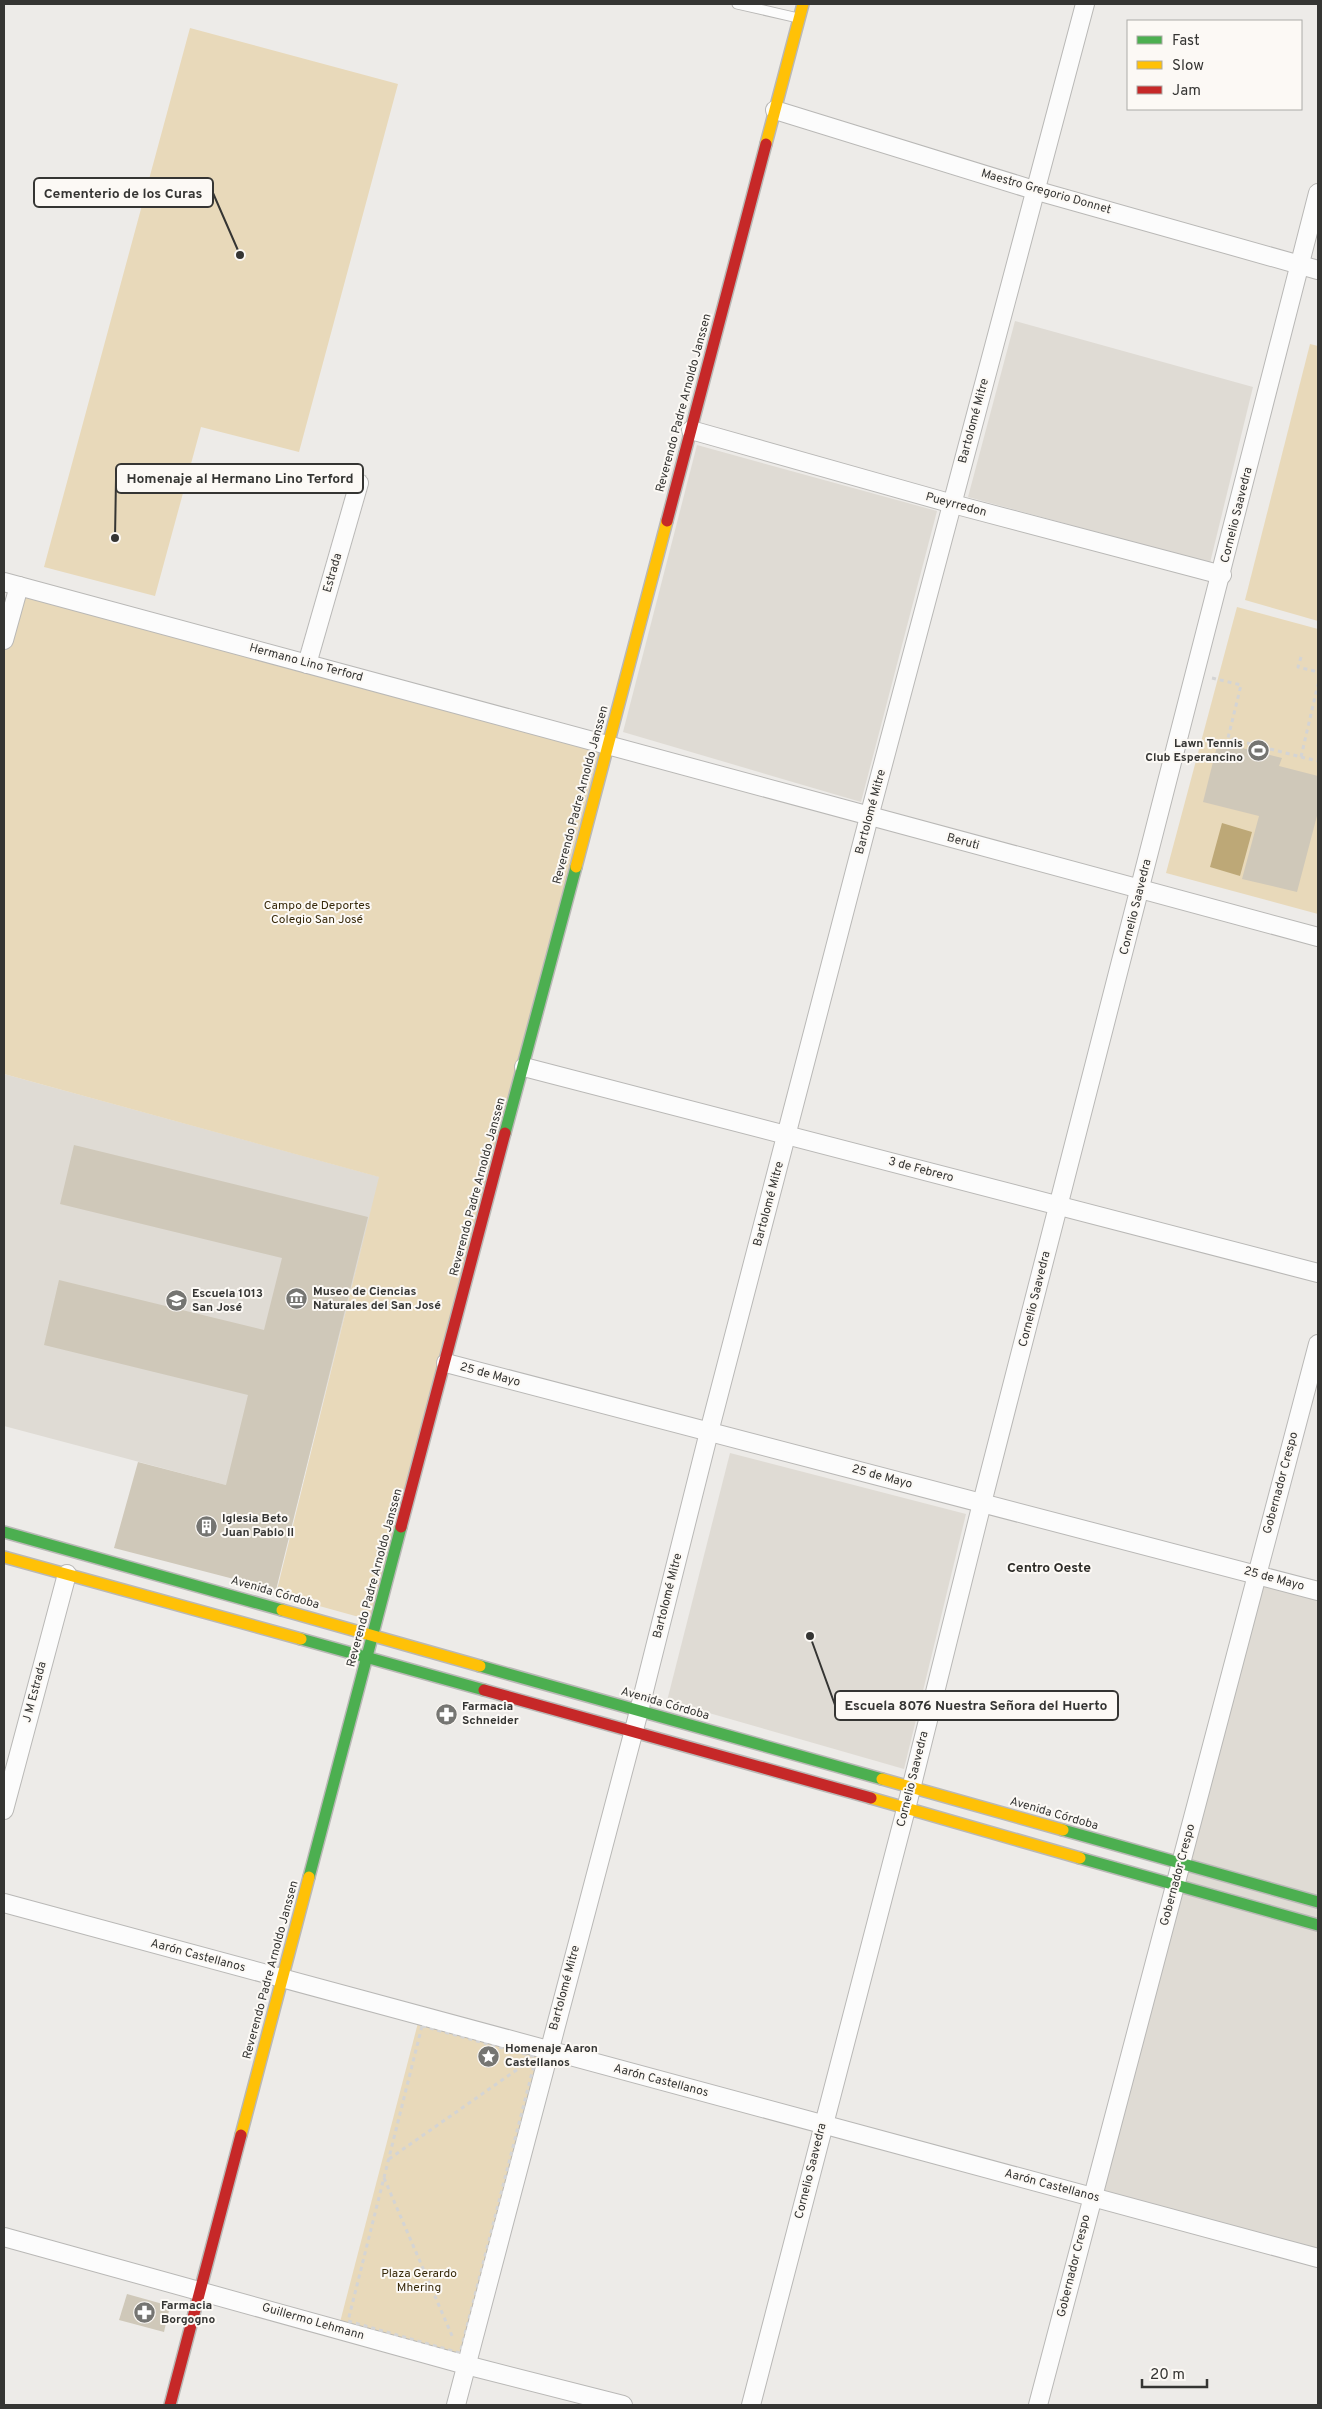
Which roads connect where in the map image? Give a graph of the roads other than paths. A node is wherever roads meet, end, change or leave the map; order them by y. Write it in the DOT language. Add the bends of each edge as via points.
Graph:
graph roads {
  1 [pos="737,4"];
  2 [pos="803,4"];
  3 [pos="1085,4"];
  4 [pos="799,18"];
  5 [pos="775,110"];
  6 [pos="1034,190"];
  7 [pos="1318,193"];
  8 [pos="1299,265"];
  9 [pos="1318,270"];
  10 [pos="691,430"];
  11 [pos="359,483"];
  12 [pos="953,504"];
  13 [pos="1222,575"];
  14 [pos="11,584"];
  15 [pos="4,640"];
  16 [pos="307,664"];
  17 [pos="608,745"];
  18 [pos="869,817"];
  19 [pos="1141,890"];
  20 [pos="1318,937"];
  21 [pos="524,1067"];
  22 [pos="786,1135"];
  23 [pos="1059,1206"];
  24 [pos="1318,1272"];
  25 [pos="1318,1344"];
  26 [pos="446,1363"];
  27 [pos="709,1432"];
  28 [pos="982,1504"];
  29 [pos="4,1532"];
  30 [pos="4,1557"];
  31 [pos="67,1574"];
  32 [pos="1256,1574"];
  33 [pos="1318,1591"];
  34 [pos="374,1637"];
  35 [pos="368,1658"];
  36 [pos="639,1711"];
  37 [pos="634,1731"];
  38 [pos="911,1788"];
  39 [pos="906,1809"];
  40 [pos="4,1810"];
  41 [pos="1181,1864"];
  42 [pos="1175,1885"];
  43 [pos="1318,1902"];
  44 [pos="4,1903"];
  45 [pos="1318,1925"];
  46 [pos="283,1979"];
  47 [pos="542,2053"];
  48 [pos="823,2124"];
  49 [pos="1092,2197"];
  50 [pos="4,2237"];
  51 [pos="1318,2258"];
  52 [pos="201,2290"];
  53 [pos="463,2359"];
  54 [pos="170,2405"];
  55 [pos="456,2405"];
  56 [pos="623,2405"];
  57 [pos="751,2405"];
  58 [pos="1038,2405"];
  1 -- 4 [label="lane"];
  2 -- 4 [label="main road, Reverendo Padre Arnoldo Janssen"];
  3 -- 6 [label="street, Bartolomé Mitre"];
  4 -- 5 [label="main road, Reverendo Padre Arnoldo Janssen"];
  5 -- 6 [label="street, Maestro Gregorio Donnet"];
  5 -- 10 [label="main road, Reverendo Padre Arnoldo Janssen"];
  6 -- 8 [label="street, Maestro Gregorio Donnet"];
  6 -- 12 [label="street, Bartolomé Mitre"];
  7 -- 8 [label="street, Cornelio Saavedra"];
  8 -- 9 [label="street, Maestro Gregorio Donnet"];
  8 -- 13 [label="street, Cornelio Saavedra"];
  10 -- 12 [label="street, Pueyrredon"];
  10 -- 17 [label="main road, Reverendo Padre Arnoldo Janssen"];
  11 -- 16 [label="street, Estrada"];
  12 -- 13 [label="street, Pueyrredon"];
  12 -- 18 [label="street, Bartolomé Mitre"];
  13 -- 19 [label="street, Cornelio Saavedra"];
  14 -- 15 [label="street"];
  14 -- 16 [label="street, Hermano Lino Terford"];
  16 -- 17 [label="street, Hermano Lino Terford"];
  17 -- 18 [label="street, Beruti"];
  17 -- 21 [label="main road, Reverendo Padre Arnoldo Janssen"];
  18 -- 19 [label="street, Beruti"];
  18 -- 22 [label="street, Bartolomé Mitre"];
  19 -- 20 [label="street, Beruti"];
  19 -- 23 [label="street, Cornelio Saavedra"];
  21 -- 22 [label="street, 3 de Febrero"];
  21 -- 26 [label="main road, Reverendo Padre Arnoldo Janssen"];
  22 -- 23 [label="street, 3 de Febrero"];
  22 -- 27 [label="street, Bartolomé Mitre"];
  23 -- 24 [label="street, 3 de Febrero"];
  23 -- 28 [label="street, Cornelio Saavedra"];
  25 -- 32 [label="street, Gobernador Crespo"];
  26 -- 27 [label="street, 25 de Mayo"];
  26 -- 34 [label="main road, Reverendo Padre Arnoldo Janssen"];
  27 -- 28 [label="street, 25 de Mayo"];
  27 -- 36 [label="street, Bartolomé Mitre"];
  28 -- 32 [label="street, 25 de Mayo"];
  28 -- 38 [label="street, Cornelio Saavedra"];
  29 -- 34 [label="main road, Avenida Córdoba"];
  30 -- 31 [label="main road"];
  31 -- 35 [label="main road"];
  31 -- 40 [label="street, J M Estrada"];
  32 -- 33 [label="street, 25 de Mayo"];
  32 -- 41 [label="street, Gobernador Crespo"];
  34 -- 35 [label="main road, Reverendo Padre Arnoldo Janssen"];
  34 -- 36 [label="main road, Avenida Córdoba"];
  35 -- 37 [label="main road"];
  35 -- 46 [label="main road, Reverendo Padre Arnoldo Janssen"];
  36 -- 37 [label="street, Bartolomé Mitre"];
  36 -- 38 [label="main road, Avenida Córdoba"];
  37 -- 39 [label="main road"];
  37 -- 47 [label="street, Bartolomé Mitre"];
  38 -- 39 [label="street, Cornelio Saavedra"];
  38 -- 41 [label="main road, Avenida Córdoba"];
  39 -- 42 [label="main road"];
  39 -- 48 [label="street, Cornelio Saavedra"];
  41 -- 42 [label="street, Gobernador Crespo"];
  41 -- 43 [label="main road, Avenida Córdoba"];
  42 -- 45 [label="main road"];
  42 -- 49 [label="street, Gobernador Crespo"];
  44 -- 46 [label="street, Aarón Castellanos"];
  46 -- 47 [label="street, Aarón Castellanos"];
  46 -- 52 [label="main road, Reverendo Padre Arnoldo Janssen"];
  47 -- 48 [label="street, Aarón Castellanos"];
  47 -- 53 [label="street, Bartolomé Mitre"];
  48 -- 49 [label="street, Aarón Castellanos"];
  48 -- 57 [label="street, Cornelio Saavedra"];
  49 -- 51 [label="street, Aarón Castellanos"];
  49 -- 58 [label="street, Gobernador Crespo"];
  50 -- 52 [label="street, Guillermo Lehmann"];
  52 -- 53 [label="street, Guillermo Lehmann"];
  52 -- 54 [label="main road, Reverendo Padre Arnoldo Janssen"];
  53 -- 55 [label="street, Bartolomé Mitre"];
  53 -- 56 [label="street, Guillermo Lehmann"];
}
